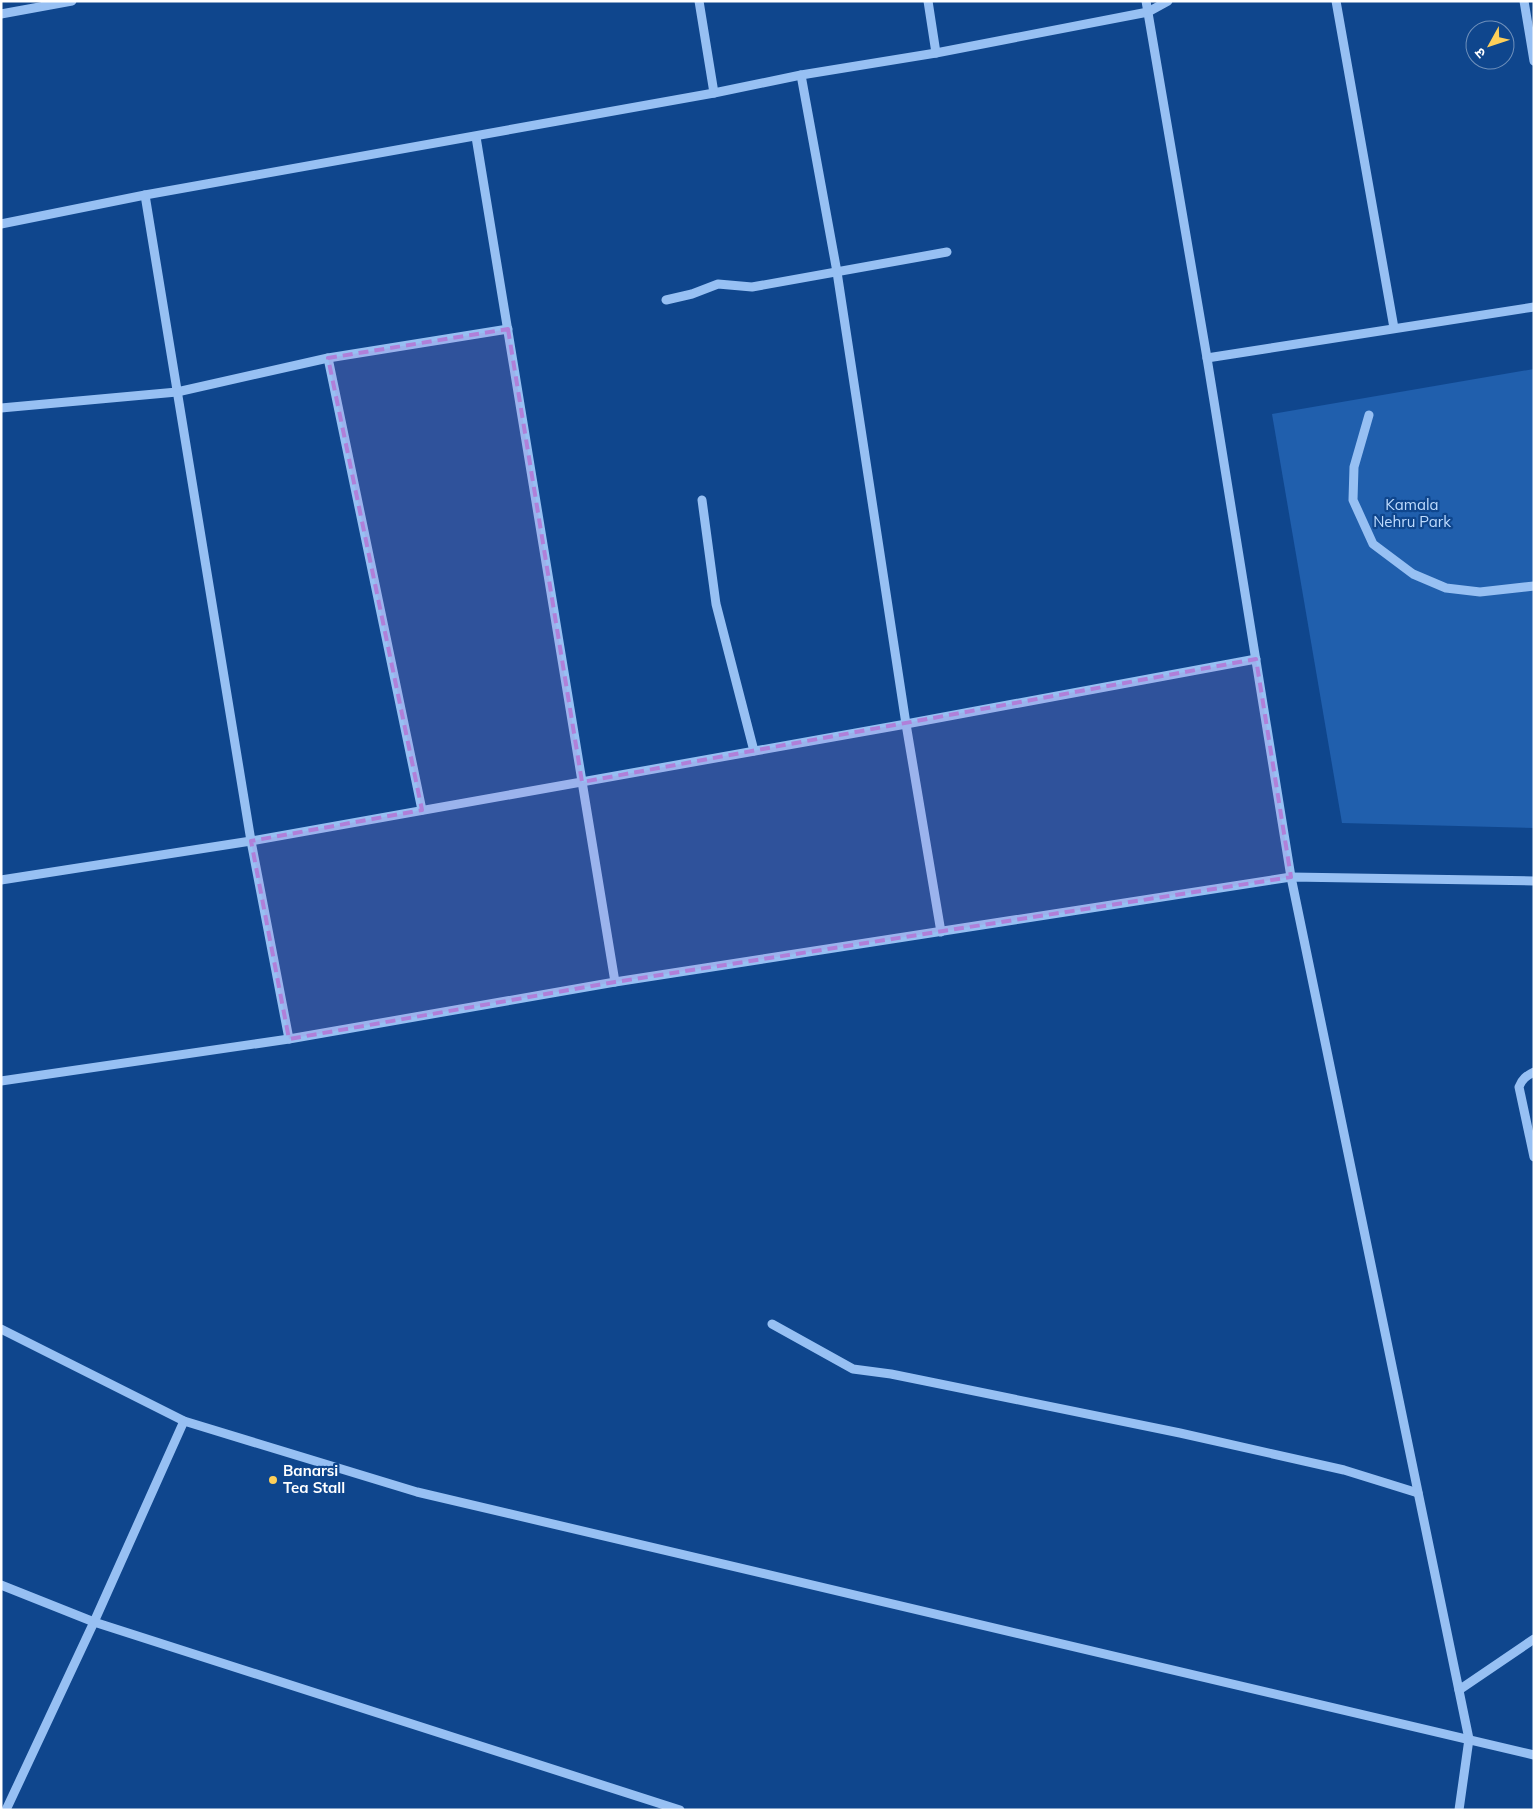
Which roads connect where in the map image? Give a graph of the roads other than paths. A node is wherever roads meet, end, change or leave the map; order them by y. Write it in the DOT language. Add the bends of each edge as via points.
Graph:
graph roads {
  1 [pos="72,1"];
  2 [pos="699,1"];
  3 [pos="928,1"];
  4 [pos="1146,1"];
  5 [pos="1168,1"];
  6 [pos="1336,1"];
  7 [pos="1524,1"];
  8 [pos="1148,12"];
  9 [pos="1,14"];
  10 [pos="936,53"];
  11 [pos="1534,61"];
  12 [pos="800,75"];
  13 [pos="714,93"];
  14 [pos="476,136"];
  15 [pos="145,195"];
  16 [pos="1,224"];
  17 [pos="947,252"];
  18 [pos="837,272"];
  19 [pos="666,300"];
  20 [pos="1534,307"];
  21 [pos="1394,328"];
  22 [pos="508,329"];
  23 [pos="328,358"];
  24 [pos="1207,358"];
  25 [pos="177,392"];
  26 [pos="1,408"];
  27 [pos="1369,415"];
  28 [pos="702,500"];
  29 [pos="1534,586"];
  30 [pos="1256,659"];
  31 [pos="906,724"];
  32 [pos="754,751"];
  33 [pos="582,782"];
  34 [pos="422,810"];
  35 [pos="251,841"];
  36 [pos="1291,877"];
  37 [pos="1,880"];
  38 [pos="1534,882"];
  39 [pos="940,932"];
  40 [pos="615,982"];
  41 [pos="289,1039"];
  42 [pos="1534,1072"];
  43 [pos="1,1081"];
  44 [pos="1534,1158"];
  45 [pos="772,1324"];
  46 [pos="1,1329"];
  47 [pos="184,1421"];
  48 [pos="1418,1493"];
  49 [pos="1,1586"];
  50 [pos="94,1622"];
  51 [pos="1534,1639"];
  52 [pos="1459,1690"];
  53 [pos="1469,1739"];
  54 [pos="1534,1755"];
  55 [pos="6,1810"];
  56 [pos="680,1810"];
  57 [pos="1459,1810"];
  1 -- 9 [label="street"];
  2 -- 13 [label="street"];
  3 -- 10 [label="street"];
  4 -- 8 [label="street"];
  5 -- 8 [label="street"];
  6 -- 21 [label="street"];
  7 -- 11 [label="street"];
  8 -- 10 [label="street"];
  8 -- 24 [label="street"];
  10 -- 12 [label="street"];
  12 -- 13 [label="street"];
  12 -- 18 [label="street"];
  13 -- 14 [label="street"];
  14 -- 15 [label="street"];
  14 -- 22 [label="street"];
  15 -- 16 [label="street"];
  15 -- 25 [label="street"];
  17 -- 18 [label="street"];
  18 -- 19 [label="street" via="752,287 718,284"];
  18 -- 31 [label="street"];
  20 -- 21 [label="street"];
  21 -- 24 [label="street"];
  22 -- 23 [label="street"];
  22 -- 33 [label="street"];
  23 -- 25 [label="street"];
  23 -- 34 [label="street"];
  24 -- 30 [label="street"];
  25 -- 26 [label="street"];
  25 -- 35 [label="street"];
  27 -- 29 [label="street" via="1354,467 1353,500 1373,544 1413,574 1446,588 1480,592"];
  28 -- 32 [label="street" via="716,604"];
  30 -- 31 [label="street"];
  30 -- 36 [label="street"];
  31 -- 32 [label="street"];
  31 -- 39 [label="street"];
  32 -- 33 [label="street"];
  33 -- 34 [label="street"];
  33 -- 40 [label="street"];
  34 -- 35 [label="street"];
  35 -- 37 [label="street"];
  35 -- 41 [label="street"];
  36 -- 38 [label="street"];
  36 -- 39 [label="street"];
  36 -- 48 [label="street"];
  39 -- 40 [label="street"];
  40 -- 41 [label="street"];
  41 -- 43 [label="street"];
  42 -- 44 [label="street" via="1522,1080 1519,1087"];
  45 -- 48 [label="street" via="853,1368 1344,1470"];
  46 -- 47 [label="street"];
  47 -- 50 [label="street"];
  47 -- 53 [label="street" via="417,1492"];
  48 -- 52 [label="street"];
  49 -- 50 [label="street"];
  50 -- 55 [label="street"];
  50 -- 56 [label="street"];
  51 -- 52 [label="street"];
  52 -- 53 [label="street"];
  53 -- 54 [label="street"];
  53 -- 57 [label="street"];
}
